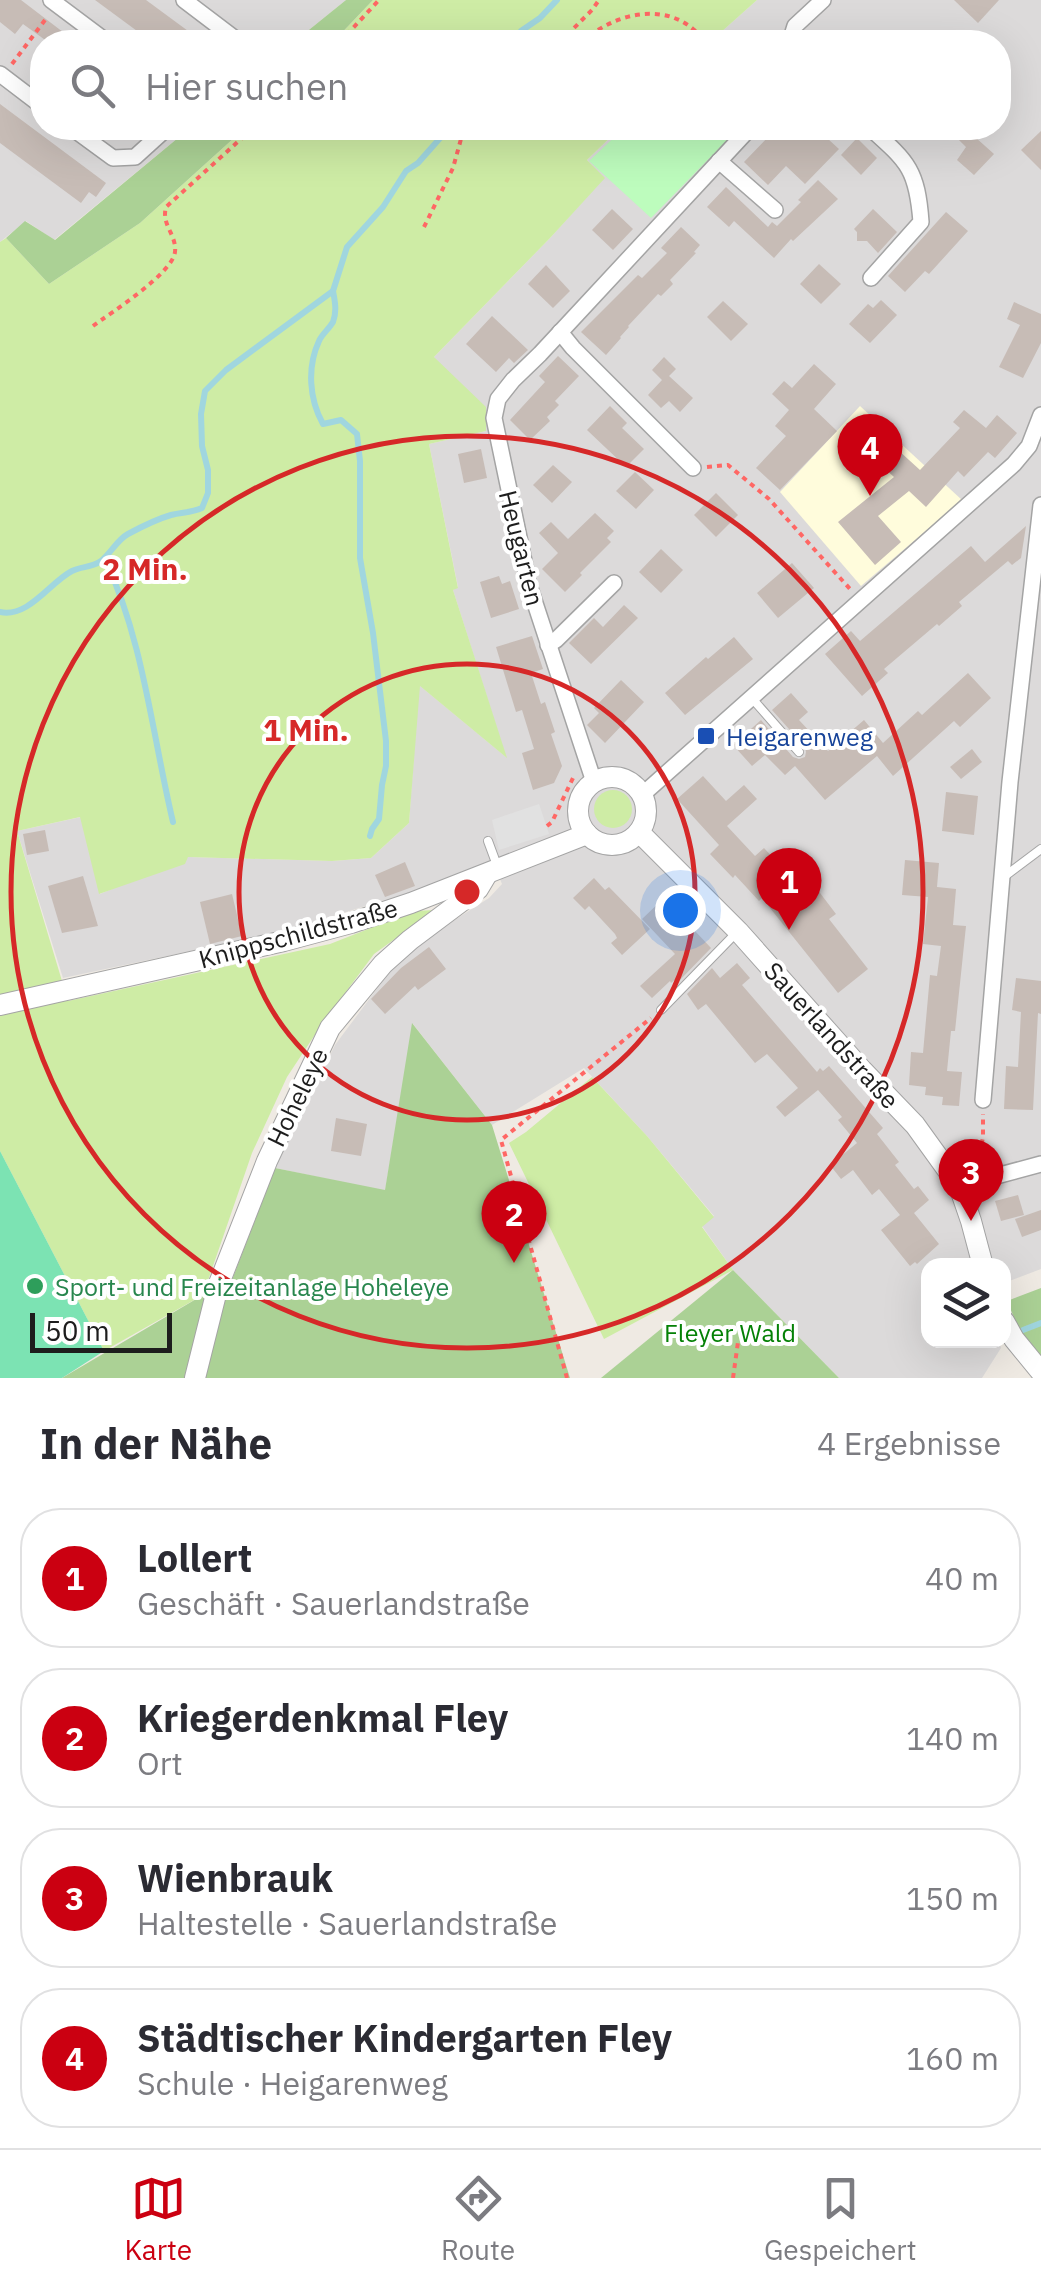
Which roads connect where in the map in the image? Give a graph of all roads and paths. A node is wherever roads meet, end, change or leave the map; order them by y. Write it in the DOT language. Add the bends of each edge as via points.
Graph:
graph roads {
  1 [pos="184,0"];
  2 [pos="380,0"];
  3 [pos="599,0"];
  4 [pos="823,0"];
  5 [pos="54,2"];
  6 [pos="34,30"];
  7 [pos="90,30"];
  8 [pos="223,30"];
  9 [pos="351,30"];
  10 [pos="572,30"];
  11 [pos="596,30"];
  12 [pos="696,30"];
  13 [pos="794,30"];
  14 [pos="30,36"];
  15 [pos="2,75"];
  16 [pos="30,97"];
  17 [pos="88,140"];
  18 [pos="153,140"];
  19 [pos="240,140"];
  20 [pos="462,140"];
  21 [pos="739,140"];
  22 [pos="884,140"];
  23 [pos="719,162"];
  24 [pos="775,210"];
  25 [pos="424,227"];
  26 [pos="871,278"];
  27 [pos="93,326"];
  28 [pos="560,332"];
  29 [pos="1041,414"];
  30 [pos="1035,450"];
  31 [pos="693,468"];
  32 [pos="1041,505"];
  33 [pos="614,583"];
  34 [pos="860,600"];
  35 [pos="548,645"];
  36 [pos="750,696"];
  37 [pos="800,752"];
  38 [pos="591,774"];
  39 [pos="642,794"];
  40 [pos="546,826"];
  41 [pos="639,832"];
  42 [pos="587,834"];
  43 [pos="488,841"];
  44 [pos="1041,849"];
  45 [pos="493,870"];
  46 [pos="1002,878"];
  47 [pos="738,931"];
  48 [pos="0,1005"];
  49 [pos="661,1010"];
  50 [pos="983,1100"];
  51 [pos="1041,1164"];
  52 [pos="959,1186"];
  53 [pos="981,1258"];
  54 [pos="1011,1333"];
  55 [pos="738,1342"];
  56 [pos="1041,1372"];
  57 [pos="195,1378"];
  58 [pos="567,1378"];
  59 [pos="733,1378"];
  1 -- 8 [label="street"];
  2 -- 9 [label="path"];
  3 -- 10 [label="path"];
  4 -- 13 [label="street"];
  5 -- 6 [label="path"];
  5 -- 7 [label="street"];
  11 -- 12 [label="path" via="622,16 662,9"];
  14 -- 15 [label="path"];
  15 -- 16 [label="street"];
  17 -- 18 [label="street" via="113,158 135,157"];
  19 -- 27 [label="path" via="166,207 174,257 148,286"];
  20 -- 25 [label="path"];
  21 -- 23 [label="street, Heugarten"];
  22 -- 26 [label="street" via="905,159 921,222"];
  23 -- 24 [label="street"];
  23 -- 28 [label="street, Heugarten"];
  28 -- 31 [label="street"];
  28 -- 35 [label="street, Heugarten" via="498,399 494,418 520,550"];
  29 -- 30 [label="street"];
  30 -- 34 [label="street"];
  31 -- 34 [label="path" via="728,465 769,499"];
  32 -- 46 [label="street"];
  33 -- 35 [label="street"];
  34 -- 36 [label="street"];
  35 -- 38 [label="street, Heugarten"];
  36 -- 37 [label="lane"];
  36 -- 39 [label="street"];
  38 -- 39 [label="street" via="621,778"];
  38 -- 40 [label="path" via="576,773"];
  38 -- 42 [label="street" via="578,806"];
  39 -- 41 [label="street" via="645,820"];
  41 -- 42 [label="street" via="614,845"];
  41 -- 47 [label="street, Sauerlandstraße"];
  42 -- 45 [label="street, Knippschildstraße"];
  43 -- 45 [label="lane"];
  44 -- 46 [label="lane"];
  45 -- 48 [label="street, Knippschildstraße" via="284,942"];
  45 -- 57 [label="street, Hoheleye" via="478,890 383,964 330,1028 218,1286"];
  46 -- 50 [label="street"];
  47 -- 49 [label="lane"];
  47 -- 52 [label="street, Sauerlandstraße" via="915,1125"];
  49 -- 58 [label="path" via="501,1140"];
  50 -- 52 [label="path" via="978,1164"];
  51 -- 52 [label="street"];
  52 -- 53 [label="street, Sauerlandstraße"];
  54 -- 56 [label="street"];
  55 -- 59 [label="path"];
}
